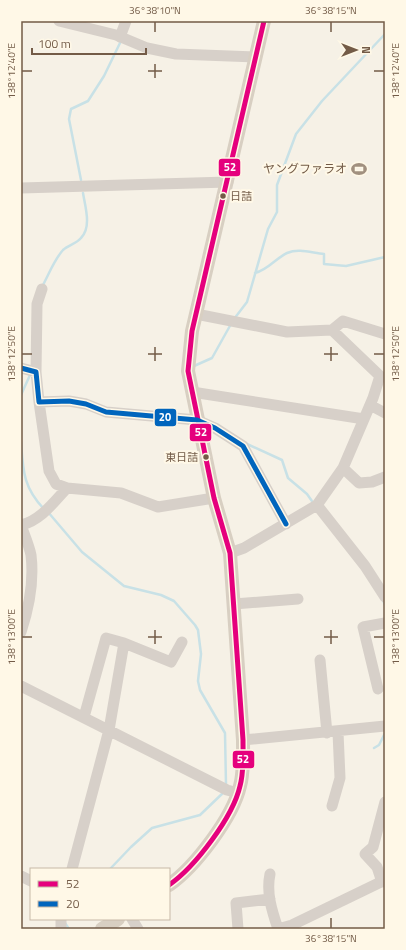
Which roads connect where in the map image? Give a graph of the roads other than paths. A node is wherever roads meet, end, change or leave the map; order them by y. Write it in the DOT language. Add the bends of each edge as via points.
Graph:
graph roads {
  1 [pos="59,21"];
  2 [pos="126,21"];
  3 [pos="264,21"];
  4 [pos="120,37"];
  5 [pos="256,57"];
  6 [pos="228,182"];
  7 [pos="21,188"];
  8 [pos="42,289"];
  9 [pos="196,314"];
  10 [pos="332,330"];
  11 [pos="385,334"];
  12 [pos="21,368"];
  13 [pos="36,372"];
  14 [pos="192,392"];
  15 [pos="39,402"];
  16 [pos="370,405"];
  17 [pos="385,413"];
  18 [pos="364,419"];
  19 [pos="197,420"];
  20 [pos="343,468"];
  21 [pos="385,477"];
  22 [pos="67,488"];
  23 [pos="214,498"];
  24 [pos="317,506"];
  25 [pos="286,524"];
  26 [pos="21,525"];
  27 [pos="230,553"];
  28 [pos="385,597"];
  29 [pos="298,599"];
  30 [pos="234,604"];
  31 [pos="385,623"];
  32 [pos="21,632"];
  33 [pos="182,642"];
  34 [pos="124,643"];
  35 [pos="320,660"];
  36 [pos="21,686"];
  37 [pos="378,689"];
  38 [pos="84,717"];
  39 [pos="385,726"];
  40 [pos="109,730"];
  41 [pos="332,732"];
  42 [pos="243,740"];
  43 [pos="229,791"];
  44 [pos="385,802"];
  45 [pos="332,806"];
  46 [pos="72,868"];
  47 [pos="270,874"];
  48 [pos="21,876"];
  49 [pos="30,880"];
  50 [pos="384,881"];
  51 [pos="170,884"];
  52 [pos="270,899"];
  53 [pos="116,920"];
  54 [pos="133,920"];
  55 [pos="283,928"];
  56 [pos="102,929"];
  57 [pos="138,929"];
  58 [pos="238,929"];
  1 -- 4 [label="street"];
  2 -- 4 [label="street"];
  3 -- 5 [label="main road"];
  4 -- 5 [label="street" via="147,48 176,54"];
  5 -- 6 [label="main road"];
  6 -- 7 [label="street"];
  6 -- 9 [label="main road"];
  8 -- 13 [label="street" via="37,304"];
  9 -- 10 [label="street" via="287,332"];
  9 -- 14 [label="main road" via="188,371"];
  10 -- 11 [label="street" via="342,320"];
  10 -- 16 [label="street" via="380,376"];
  12 -- 13 [label="street"];
  13 -- 15 [label="street"];
  14 -- 18 [label="street"];
  14 -- 19 [label="main road"];
  15 -- 19 [label="street" via="69,401 106,412"];
  15 -- 22 [label="street" via="49,470 56,484"];
  16 -- 17 [label="street"];
  16 -- 18 [label="street"];
  18 -- 20 [label="street"];
  19 -- 23 [label="main road"];
  19 -- 25 [label="street" via="215,428 242,446"];
  20 -- 21 [label="street" via="359,483"];
  20 -- 24 [label="street"];
  22 -- 23 [label="street" via="121,493 158,507"];
  22 -- 26 [label="street" via="47,510 27,524"];
  23 -- 27 [label="main road"];
  24 -- 25 [label="street"];
  24 -- 28 [label="street" via="365,566"];
  25 -- 27 [label="street"];
  26 -- 32 [label="street" via="31,554 30,593"];
  27 -- 30 [label="main road"];
  29 -- 30 [label="street"];
  30 -- 42 [label="main road"];
  31 -- 37 [label="street" via="363,628"];
  33 -- 34 [label="street" via="171,662"];
  34 -- 38 [label="street" via="106,638"];
  34 -- 40 [label="street"];
  35 -- 41 [label="street"];
  36 -- 38 [label="street"];
  38 -- 40 [label="street"];
  39 -- 41 [label="street"];
  40 -- 43 [label="street"];
  40 -- 46 [label="street"];
  41 -- 42 [label="street"];
  41 -- 45 [label="street" via="340,778"];
  42 -- 43 [label="main road" via="243,766"];
  43 -- 51 [label="main road" via="225,820 187,870"];
  44 -- 50 [label="street" via="373,847 365,854 377,866"];
  47 -- 52 [label="street"];
  48 -- 49 [label="street"];
  50 -- 55 [label="street"];
  52 -- 55 [label="street" via="278,929"];
  52 -- 58 [label="street" via="236,903"];
  53 -- 56 [label="main road"];
  54 -- 57 [label="street"];
}
